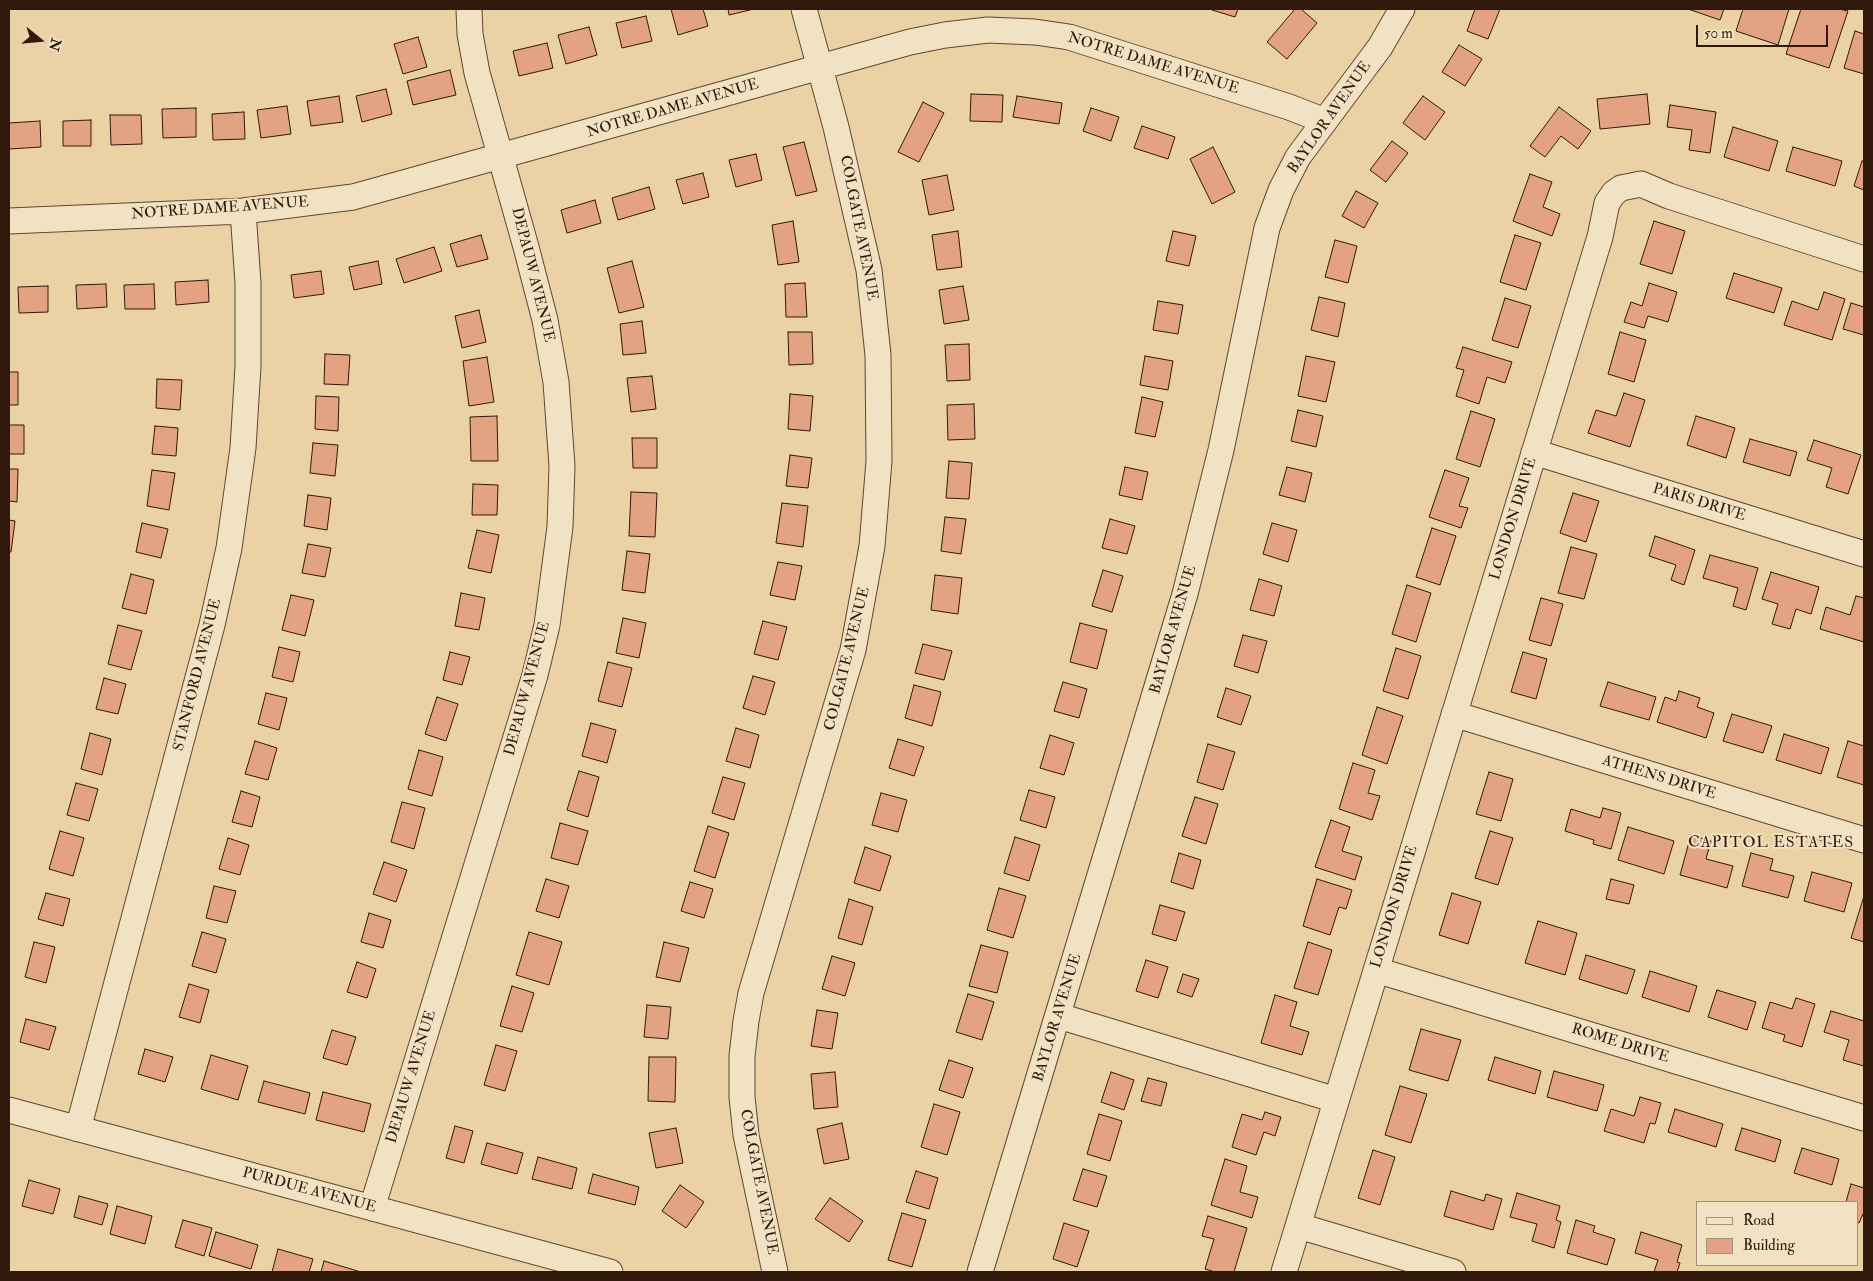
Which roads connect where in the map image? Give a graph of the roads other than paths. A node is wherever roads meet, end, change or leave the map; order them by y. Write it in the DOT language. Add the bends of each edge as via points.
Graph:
graph roads {
  1 [pos="469,9"];
  2 [pos="804,9"];
  3 [pos="1402,9"];
  4 [pos="820,68"];
  5 [pos="1325,121"];
  6 [pos="501,157"];
  7 [pos="243,211"];
  8 [pos="9,221"];
  9 [pos="1864,258"];
  10 [pos="1534,452"];
  11 [pos="1864,554"];
  12 [pos="1454,714"];
  13 [pos="1864,840"];
  14 [pos="1376,970"];
  15 [pos="1059,1016"];
  16 [pos="1336,1100"];
  17 [pos="9,1110"];
  18 [pos="1864,1118"];
  19 [pos="78,1129"];
  20 [pos="372,1208"];
  21 [pos="1299,1226"];
  22 [pos="610,1272"];
  23 [pos="775,1272"];
  24 [pos="980,1272"];
  25 [pos="1284,1272"];
  26 [pos="1452,1272"];
  1 -- 6 [label="street, DEPAUW AVENUE" via="477,73"];
  2 -- 4 [label="street, COLGATE AVENUE"];
  3 -- 5 [label="street, BAYLOR AVENUE" via="1380,47"];
  4 -- 5 [label="street, NOTRE DAME AVENUE" via="945,35 988,30 1035,32 1097,45"];
  4 -- 6 [label="street, NOTRE DAME AVENUE"];
  4 -- 23 [label="street, COLGATE AVENUE" via="869,270 878,355 879,461 872,546 853,650 751,993 746,1022 742,1072 745,1125"];
  5 -- 15 [label="street, BAYLOR AVENUE" via="1298,157 1266,228 1221,450 1185,594"];
  6 -- 7 [label="street, NOTRE DAME AVENUE" via="353,197"];
  6 -- 20 [label="street, DEPAUW AVENUE" via="545,320 556,382 562,466 556,571 535,675"];
  7 -- 8 [label="street, NOTRE DAME AVENUE"];
  7 -- 19 [label="street, STANFORD AVENUE" via="248,283 248,366 243,448 229,548 212,625"];
  9 -- 10 [label="street, LONDON DRIVE" via="1669,196 1641,184 1621,188 1607,203 1600,237"];
  10 -- 11 [label="street, PARIS DRIVE"];
  10 -- 12 [label="street, LONDON DRIVE"];
  12 -- 13 [label="street, ATHENS DRIVE"];
  12 -- 14 [label="street, LONDON DRIVE"];
  14 -- 16 [label="street, LONDON DRIVE"];
  14 -- 18 [label="street, ROME DRIVE"];
  15 -- 16 [label="street"];
  15 -- 24 [label="street, BAYLOR AVENUE"];
  16 -- 21 [label="street, LONDON DRIVE"];
  17 -- 19 [label="street, PURDUE AVENUE"];
  19 -- 20 [label="street, PURDUE AVENUE"];
  20 -- 22 [label="street, PURDUE AVENUE"];
  21 -- 25 [label="street, LONDON DRIVE"];
  21 -- 26 [label="street"];
}
